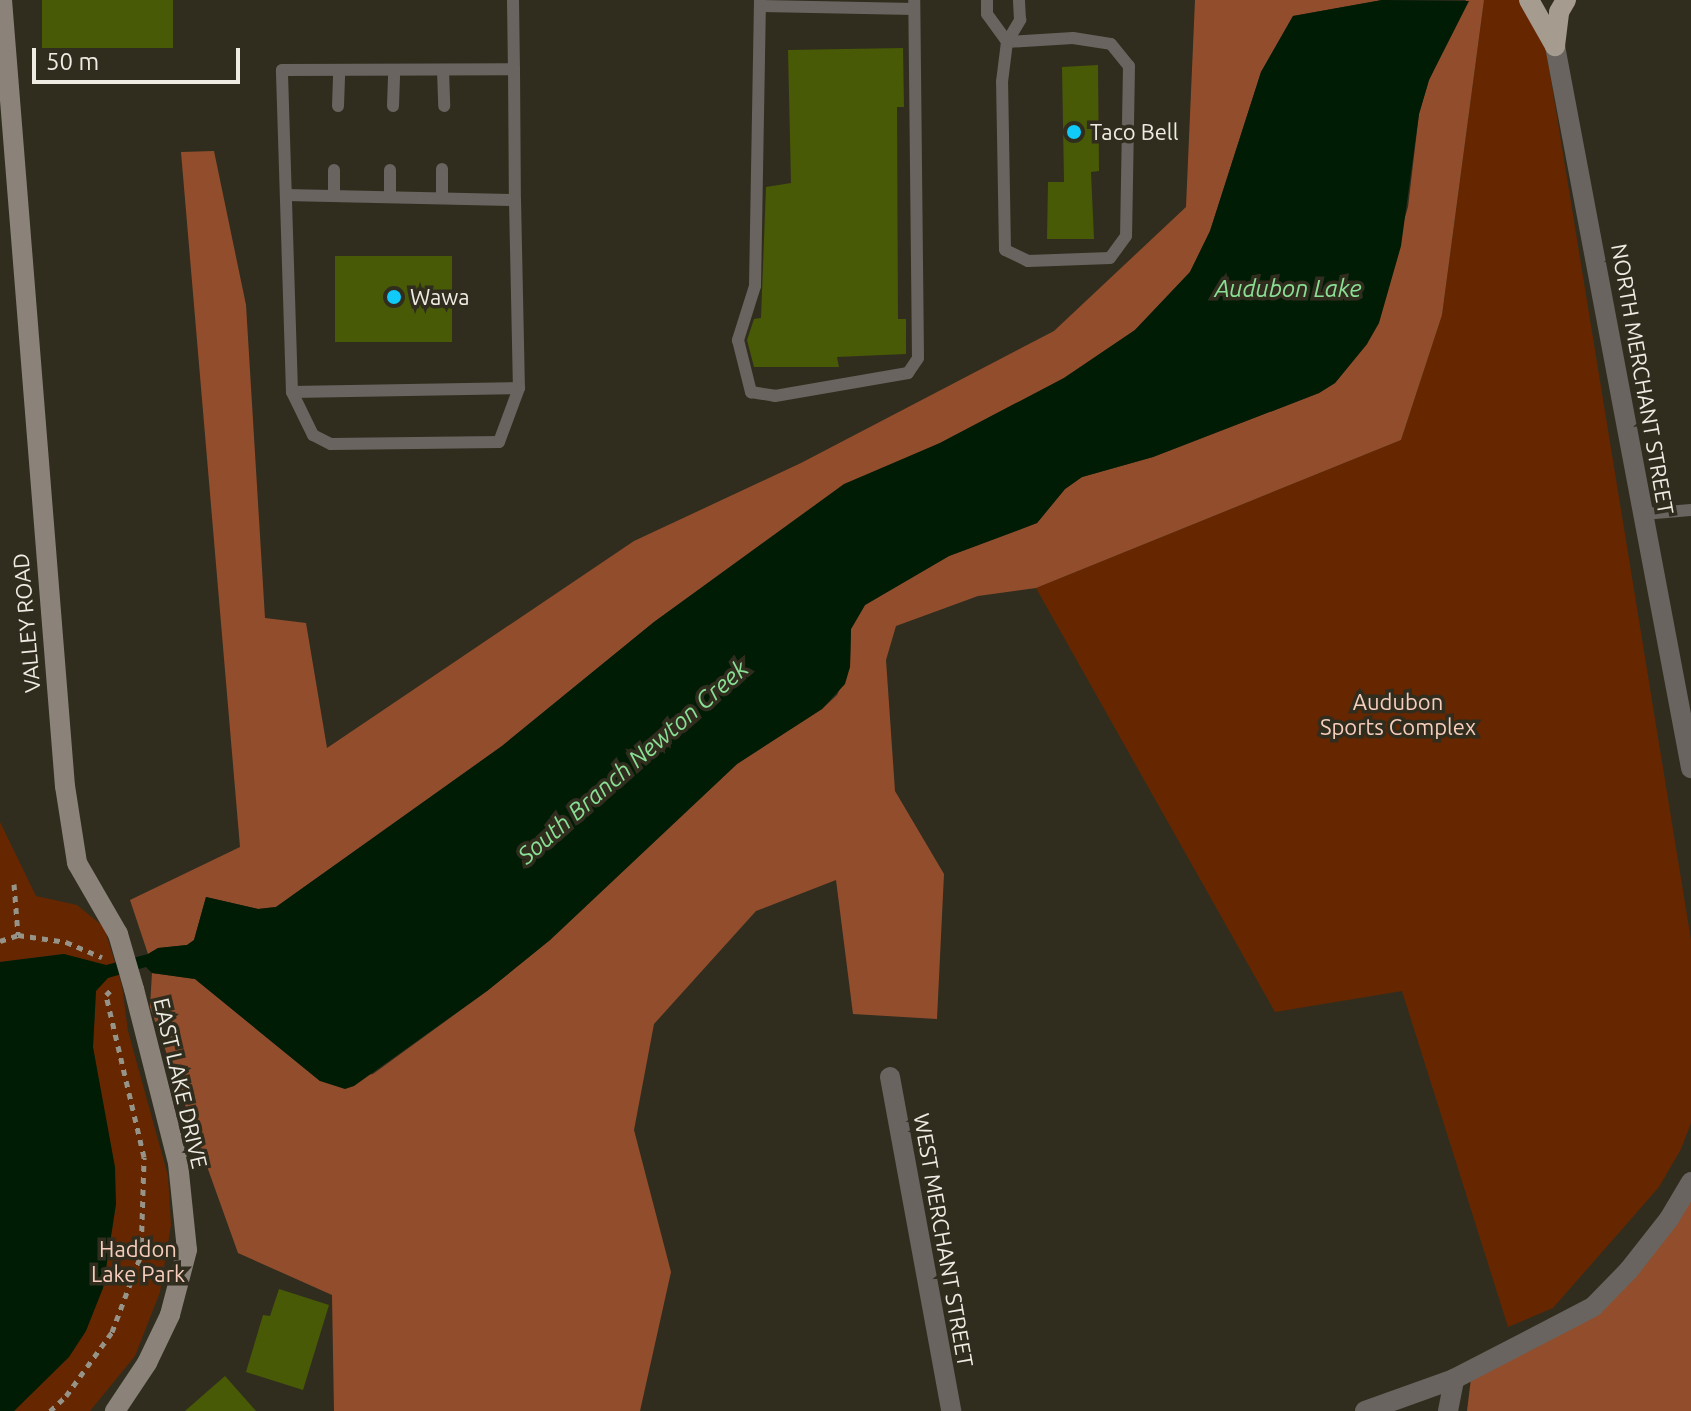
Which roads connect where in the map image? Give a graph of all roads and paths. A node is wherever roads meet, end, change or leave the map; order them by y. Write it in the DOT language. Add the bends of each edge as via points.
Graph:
graph roads {
  1 [pos="2,0"];
  2 [pos="513,0"];
  3 [pos="987,0"];
  4 [pos="1019,0"];
  5 [pos="1529,0"];
  6 [pos="1566,0"];
  7 [pos="760,3"];
  8 [pos="914,4"];
  9 [pos="1007,42"];
  10 [pos="1555,46"];
  11 [pos="514,69"];
  12 [pos="339,70"];
  13 [pos="394,70"];
  14 [pos="443,70"];
  15 [pos="338,106"];
  16 [pos="393,106"];
  17 [pos="444,106"];
  18 [pos="442,169"];
  19 [pos="334,170"];
  20 [pos="390,170"];
  21 [pos="286,195"];
  22 [pos="334,196"];
  23 [pos="390,197"];
  24 [pos="442,198"];
  25 [pos="515,200"];
  26 [pos="519,388"];
  27 [pos="292,392"];
  28 [pos="1691,510"];
  29 [pos="1643,514"];
  30 [pos="1691,768"];
  31 [pos="14,884"];
  32 [pos="18,935"];
  33 [pos="0,941"];
  34 [pos="107,958"];
  35 [pos="126,985"];
  36 [pos="890,1077"];
  37 [pos="1691,1182"];
  38 [pos="1454,1379"];
  39 [pos="50,1411"];
  40 [pos="115,1411"];
  41 [pos="951,1411"];
  42 [pos="1365,1411"];
  43 [pos="1448,1411"];
  1 -- 35 [label="street, VALLEY ROAD" via="65,786 77,863 118,934"];
  2 -- 11 [label="lane"];
  3 -- 9 [label="lane" via="987,14"];
  4 -- 9 [label="lane" via="1020,20"];
  5 -- 10 [label="main road"];
  6 -- 10 [label="main road" via="1559,12"];
  7 -- 8 [label="lane"];
  7 -- 8 [label="lane" via="755,286 738,340 751,392 775,396 908,373 918,358"];
  9 -- 9 [label="lane" via="1073,38 1111,44 1129,66 1126,236 1110,258 1028,261 1005,250 1002,82"];
  10 -- 29 [label="street, NORTH MERCHANT STREET"];
  11 -- 14 [label="lane"];
  11 -- 25 [label="lane"];
  12 -- 13 [label="lane"];
  12 -- 15 [label="lane"];
  12 -- 21 [label="lane" via="282,70"];
  13 -- 14 [label="lane"];
  13 -- 16 [label="lane"];
  14 -- 17 [label="lane"];
  18 -- 24 [label="lane"];
  19 -- 22 [label="lane"];
  20 -- 23 [label="lane"];
  21 -- 22 [label="lane"];
  21 -- 27 [label="lane"];
  22 -- 23 [label="lane"];
  23 -- 24 [label="lane"];
  24 -- 25 [label="lane"];
  25 -- 26 [label="lane"];
  26 -- 27 [label="lane"];
  26 -- 27 [label="lane" via="499,442 331,444 313,435"];
  28 -- 29 [label="lane"];
  29 -- 30 [label="street, NORTH MERCHANT STREET"];
  31 -- 32 [label="path"];
  32 -- 33 [label="path"];
  32 -- 34 [label="path" via="66,942"];
  35 -- 39 [label="path" via="106,995 144,1157 141,1255 112,1332"];
  35 -- 40 [label="street, EAST LAKE DRIVE" via="178,1163 187,1250 170,1315"];
  36 -- 41 [label="street, WEST MERCHANT STREET"];
  37 -- 38 [label="street" via="1637,1260 1593,1307"];
  38 -- 42 [label="street"];
  38 -- 43 [label="street"];
}
